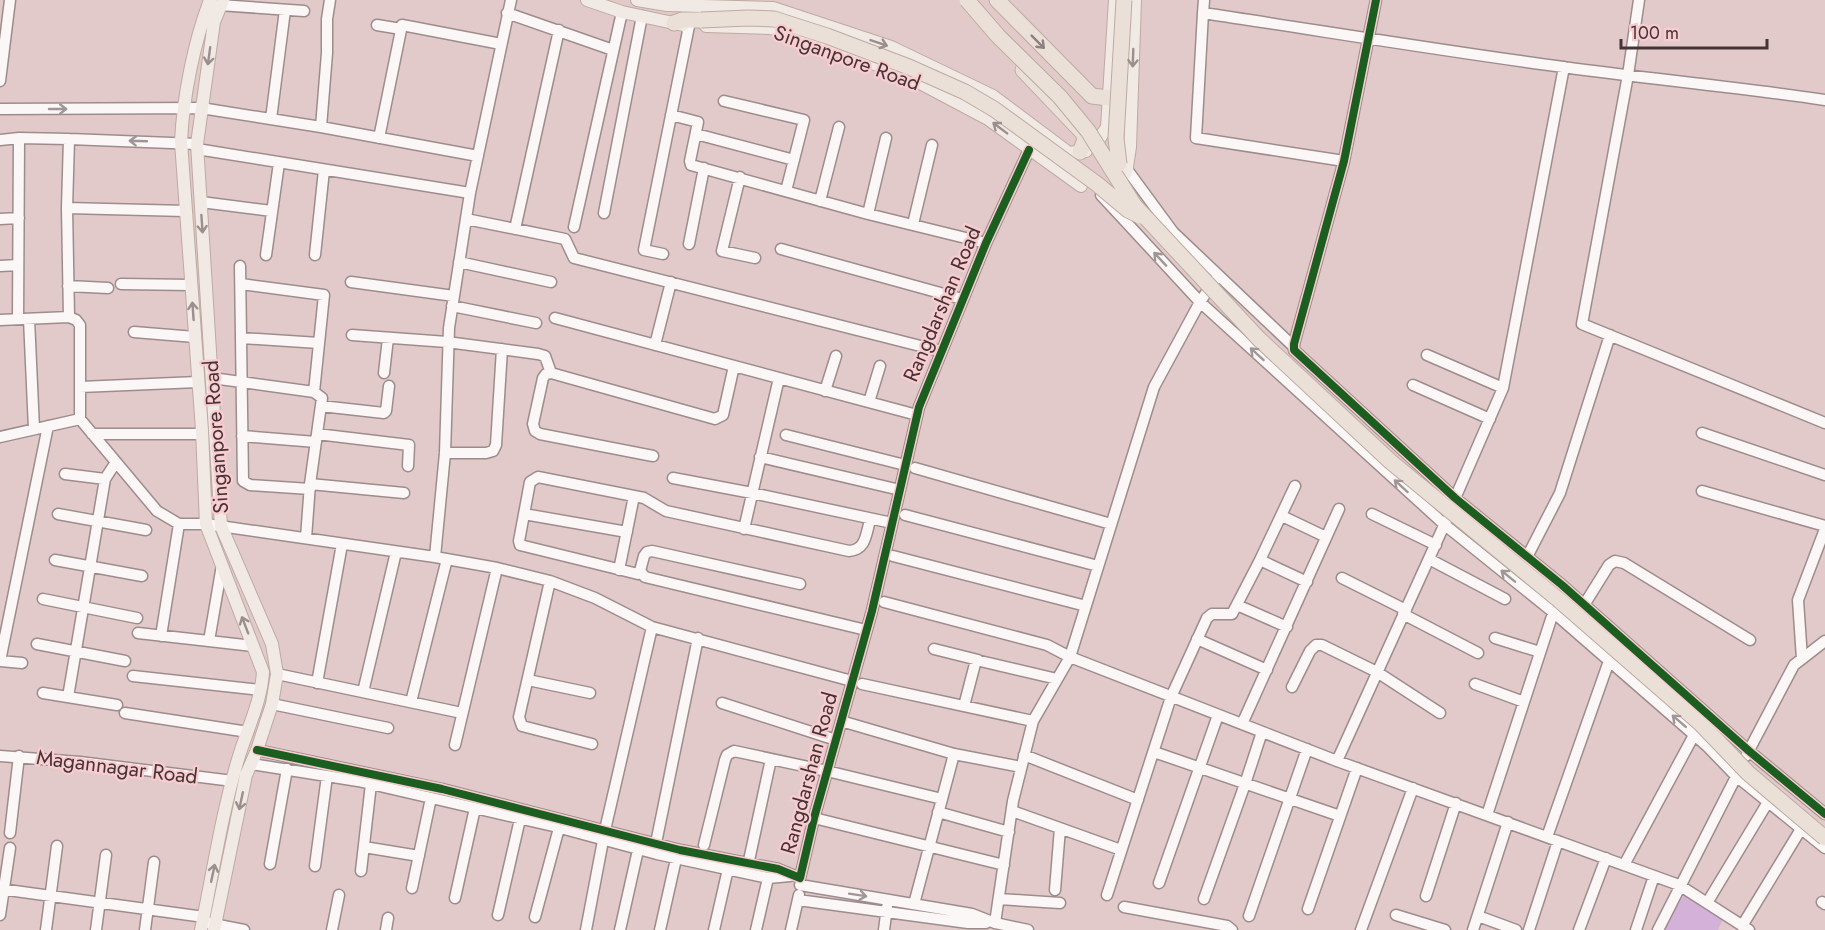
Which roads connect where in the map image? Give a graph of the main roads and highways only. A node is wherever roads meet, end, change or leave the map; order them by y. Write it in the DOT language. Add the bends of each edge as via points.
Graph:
graph roads {
  1 [pos="587,0"];
  2 [pos="637,0"];
  3 [pos="960,0"];
  4 [pos="967,0"];
  5 [pos="978,0"];
  6 [pos="997,0"];
  7 [pos="1115,0"];
  8 [pos="1124,0"];
  9 [pos="1135,0"];
  10 [pos="217,2"];
  11 [pos="688,23"];
  12 [pos="1109,98"];
  13 [pos="1087,150"];
  14 [pos="1124,168"];
  15 [pos="1082,186"];
  16 [pos="1145,218"];
  17 [pos="1825,828"];
  18 [pos="1825,838"];
  19 [pos="207,924"];
  1 -- 11 [label="main road, Singanpore Road" via="622,12"];
  2 -- 13 [label="main road, Singanpore Road, one-way" via="668,5 773,8 880,43 993,96 1069,153"];
  3 -- 13 [label="highway" via="1083,133"];
  4 -- 16 [label="highway, bridge" via="1088,131"];
  5 -- 14 [label="highway" via="1065,91"];
  6 -- 12 [label="highway, one-way" via="1092,96"];
  7 -- 12 [label="main road"];
  8 -- 14 [label="highway, bridge" via="1116,138"];
  9 -- 14 [label="main road, one-way" via="1130,147"];
  10 -- 19 [label="main road, Singanpore Road, one-way" via="197,147 221,526 272,644 277,674 272,704 246,775"];
  19 -- 10 [label="main road, Singanpore Road, one-way" via="233,781 263,672 206,524 180,142 182,109 202,25"];
  15 -- 11 [label="main road, Singanpore Road, one-way" via="988,119 905,75 771,28"];
  11 -- 16 [label="highway, bridge" via="774,19 918,71 994,109 1128,210"];
  12 -- 13 [label="main road" via="1107,127"];
  13 -- 14 [label="main road" via="1102,146 1116,152"];
  13 -- 15 [label="main road" via="1077,164"];
  14 -- 15 [label="main road" via="1119,188 1112,193 1088,192"];
  14 -- 17 [label="highway, bridge" via="1165,232 1313,380 1405,463 1705,716 1753,767"];
  16 -- 18 [label="highway, bridge" via="1306,385 1432,497 1691,715 1748,773"];
}
